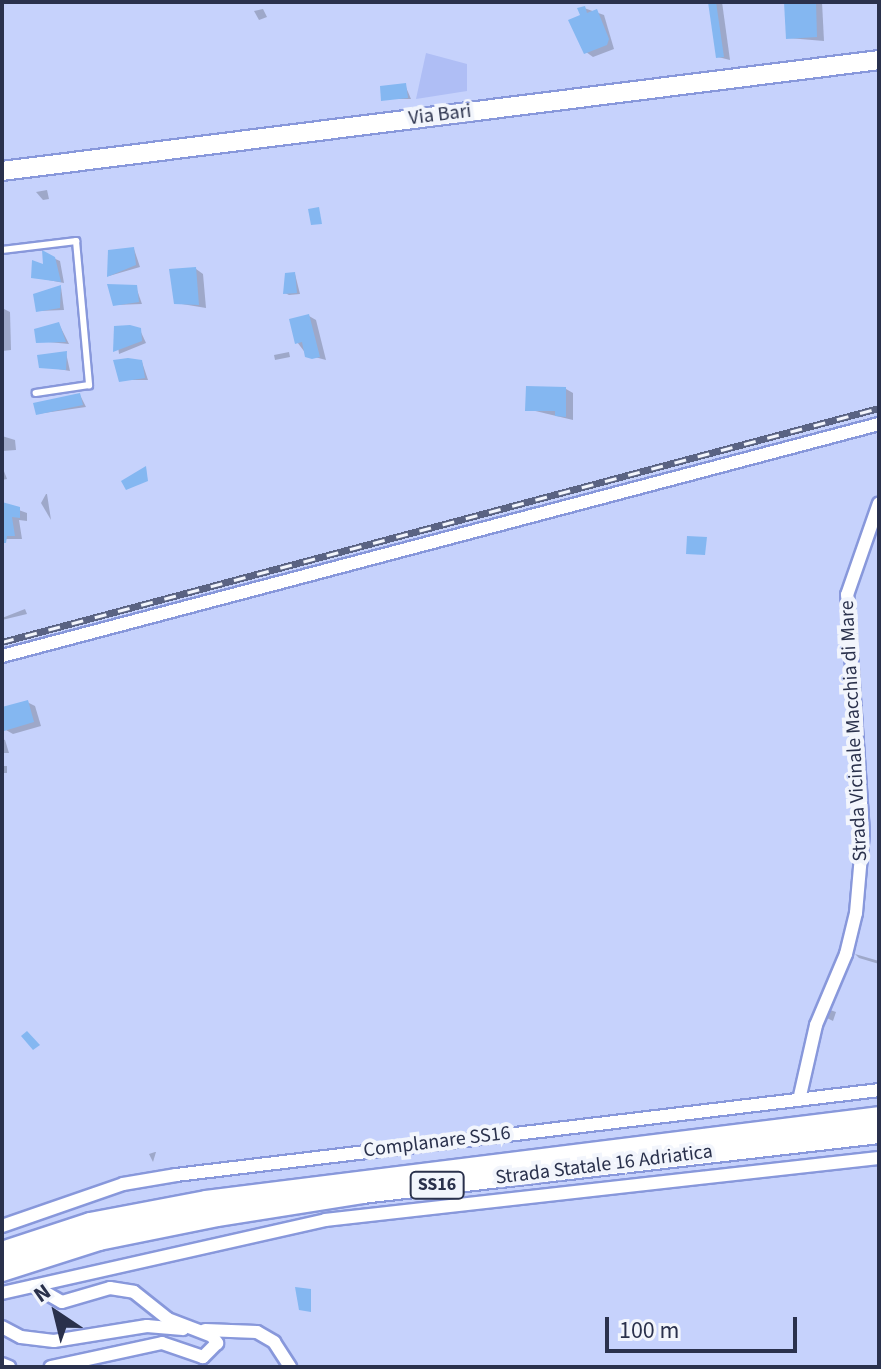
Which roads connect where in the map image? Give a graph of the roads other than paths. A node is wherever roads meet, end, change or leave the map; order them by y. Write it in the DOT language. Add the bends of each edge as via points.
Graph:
graph roads {
  1 [pos="879,60"];
  2 [pos="2,171"];
  3 [pos="2,250"];
  4 [pos="36,393"];
  5 [pos="879,424"];
  6 [pos="879,503"];
  7 [pos="2,656"];
  8 [pos="879,1090"];
  9 [pos="799,1100"];
  10 [pos="879,1117"];
  11 [pos="879,1133"];
  12 [pos="879,1158"];
  13 [pos="2,1226"];
  14 [pos="2,1252"];
  15 [pos="2,1271"];
  16 [pos="34,1286"];
  17 [pos="2,1293"];
  18 [pos="2,1327"];
  19 [pos="199,1330"];
  20 [pos="2,1364"];
  21 [pos="9,1367"];
  22 [pos="51,1367"];
  23 [pos="290,1367"];
  1 -- 2 [label="main road, Via Bari"];
  3 -- 4 [label="lane" via="76,241 89,385"];
  5 -- 7 [label="street"];
  6 -- 9 [label="street, Strada Vicinale Macchia di Mare" via="847,595 863,833 856,913 846,954 816,1025"];
  8 -- 9 [label="street, Complanare SS16"];
  9 -- 13 [label="street, Complanare SS16" via="176,1175 123,1184"];
  10 -- 14 [label="highway, Strada Statale 16 Adriatica / SS16" via="206,1201 90,1223"];
  11 -- 15 [label="highway, Strada Statale 16 Adriatica / SS16" via="362,1193 99,1240"];
  12 -- 16 [label="street" via="325,1220"];
  16 -- 17 [label="street"];
  16 -- 19 [label="street" via="62,1302 123,1289 168,1319"];
  18 -- 19 [label="street" via="21,1337 54,1341 147,1326"];
  19 -- 22 [label="street" via="217,1343 203,1357 162,1343"];
  19 -- 23 [label="street" via="257,1332 274,1342"];
  20 -- 21 [label="street"];
}
